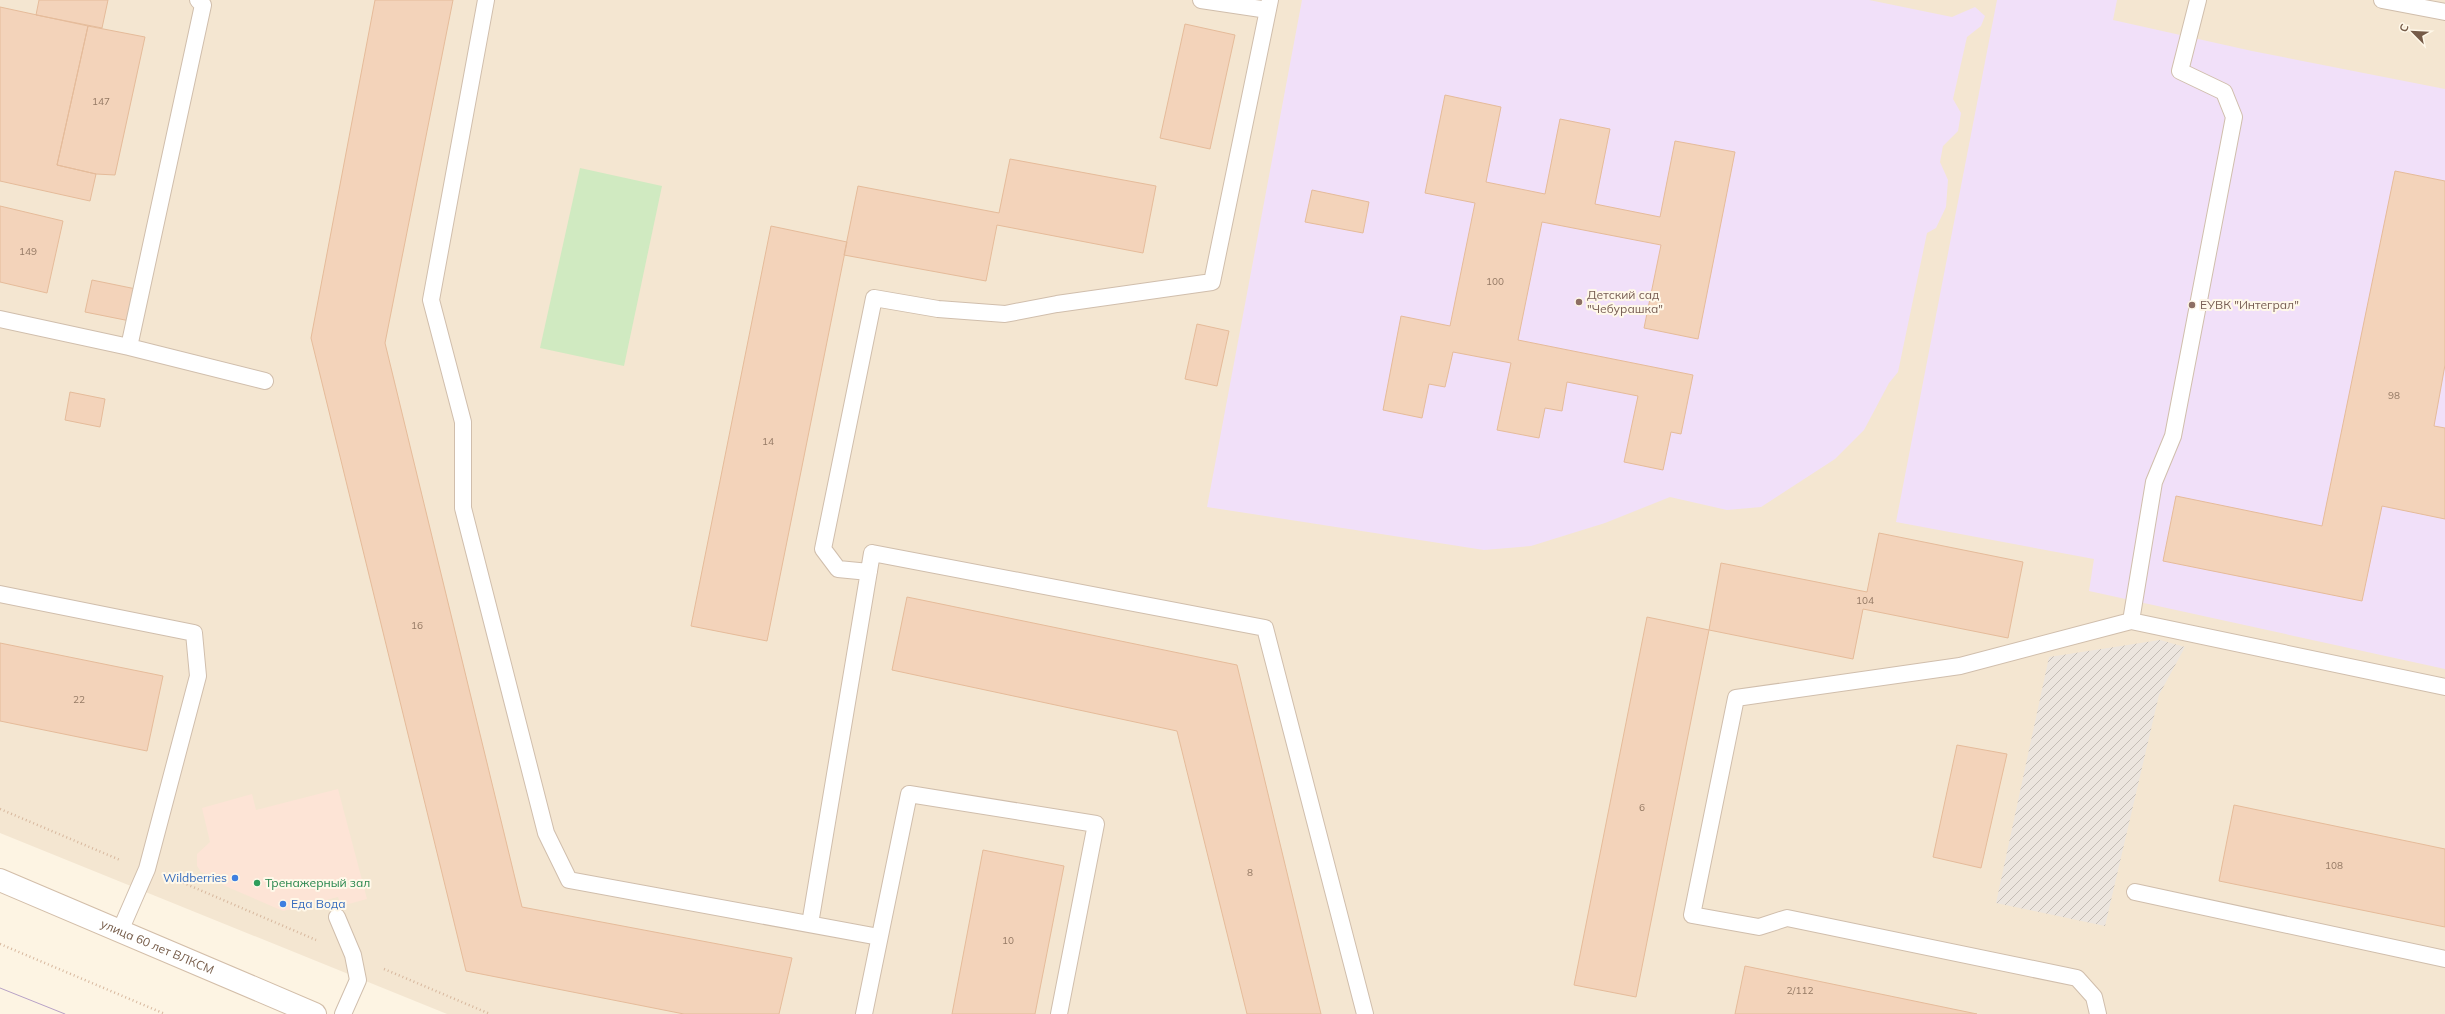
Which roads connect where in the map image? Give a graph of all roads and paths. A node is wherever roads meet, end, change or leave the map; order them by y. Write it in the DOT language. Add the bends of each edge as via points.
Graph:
graph roads {
  1 [pos="198,0"];
  2 [pos="486,0"];
  3 [pos="1201,0"];
  4 [pos="2198,0"];
  5 [pos="2382,0"];
  6 [pos="1269,5"];
  7 [pos="2445,12"];
  8 [pos="0,319"];
  9 [pos="129,347"];
  10 [pos="265,381"];
  11 [pos="869,572"];
  12 [pos="0,594"];
  13 [pos="2131,621"];
  14 [pos="2445,687"];
  15 [pos="0,809"];
  16 [pos="147,868"];
  17 [pos="0,880"];
  18 [pos="2135,892"];
  19 [pos="337,917"];
  20 [pos="810,924"];
  21 [pos="120,931"];
  22 [pos="879,937"];
  23 [pos="0,944"];
  24 [pos="353,956"];
  25 [pos="2445,959"];
  26 [pos="165,1014"];
  27 [pos="315,1014"];
  28 [pos="343,1014"];
  29 [pos="490,1014"];
  30 [pos="864,1014"];
  31 [pos="1059,1014"];
  32 [pos="1366,1014"];
  33 [pos="2098,1014"];
  1 -- 9 [label="lane" via="203,5"];
  2 -- 20 [label="lane" via="431,300 463,422 463,508 546,833 569,880"];
  3 -- 6 [label="lane"];
  4 -- 13 [label="lane" via="2180,71 2224,92 2234,117 2173,436 2154,482"];
  5 -- 7 [label="lane"];
  6 -- 11 [label="lane" via="1212,282 1005,314 938,309 874,298 822,549 838,568"];
  8 -- 9 [label="lane"];
  9 -- 10 [label="lane"];
  11 -- 20 [label="lane"];
  11 -- 32 [label="lane" via="872,553 1265,628"];
  12 -- 16 [label="lane" via="194,633 198,676"];
  13 -- 14 [label="lane"];
  13 -- 33 [label="lane" via="1960,666 1736,698 1692,915 1759,927 1787,918 2077,978 2094,997"];
  15 -- 16 [label="path" via="126,863"];
  16 -- 21 [label="lane"];
  16 -- 24 [label="path"];
  17 -- 21 [label="street, улица 60 лет ВЛКСМ"];
  18 -- 25 [label="lane"];
  19 -- 24 [label="lane"];
  20 -- 22 [label="lane"];
  21 -- 27 [label="street, улица 60 лет ВЛКСМ"];
  22 -- 30 [label="lane"];
  22 -- 31 [label="lane" via="909,794 1096,824"];
  23 -- 26 [label="path"];
  24 -- 28 [label="lane" via="358,980"];
  24 -- 29 [label="path"];
}
